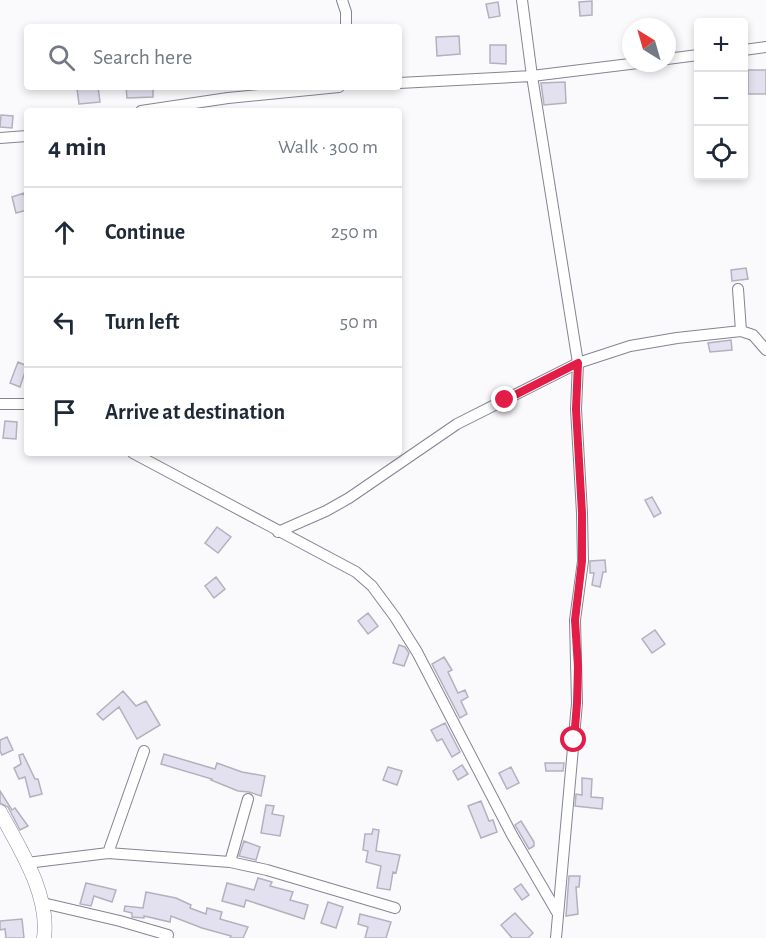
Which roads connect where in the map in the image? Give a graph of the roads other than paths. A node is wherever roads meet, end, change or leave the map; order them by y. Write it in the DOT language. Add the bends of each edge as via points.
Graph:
graph roads {
  1 [pos="342,0"];
  2 [pos="522,0"];
  3 [pos="346,24"];
  4 [pos="766,47"];
  5 [pos="748,49"];
  6 [pos="694,56"];
  7 [pos="676,58"];
  8 [pos="622,65"];
  9 [pos="532,76"];
  10 [pos="402,83"];
  11 [pos="309,90"];
  12 [pos="161,108"];
  13 [pos="24,136"];
  14 [pos="0,138"];
  15 [pos="738,289"];
  16 [pos="741,331"];
  17 [pos="766,350"];
  18 [pos="578,363"];
  19 [pos="0,404"];
  20 [pos="24,404"];
  21 [pos="139,456"];
  22 [pos="278,532"];
  23 [pos="144,751"];
  24 [pos="248,799"];
  25 [pos="0,812"];
  26 [pos="108,853"];
  27 [pos="230,862"];
  28 [pos="27,863"];
  29 [pos="43,903"];
  30 [pos="395,908"];
  31 [pos="558,914"];
  32 [pos="168,935"];
  33 [pos="44,938"];
  34 [pos="556,938"];
  1 -- 3 [label="street"];
  2 -- 9 [label="street"];
  4 -- 5 [label="street"];
  6 -- 7 [label="street"];
  8 -- 9 [label="street"];
  9 -- 10 [label="street"];
  9 -- 18 [label="street"];
  11 -- 12 [label="street"];
  13 -- 14 [label="street"];
  15 -- 16 [label="street"];
  16 -- 17 [label="street" via="753,335"];
  16 -- 18 [label="street" via="630,346"];
  18 -- 22 [label="street" via="457,424 350,498"];
  18 -- 31 [label="street" via="582,561 575,620 577,703"];
  19 -- 20 [label="street"];
  21 -- 22 [label="street"];
  22 -- 31 [label="street" via="356,572 390,609"];
  23 -- 26 [label="street"];
  24 -- 27 [label="street"];
  25 -- 28 [label="street"];
  26 -- 27 [label="street"];
  26 -- 28 [label="street"];
  27 -- 30 [label="street"];
  28 -- 29 [label="street"];
  29 -- 32 [label="street"];
  29 -- 33 [label="street"];
  31 -- 34 [label="street"];
}
